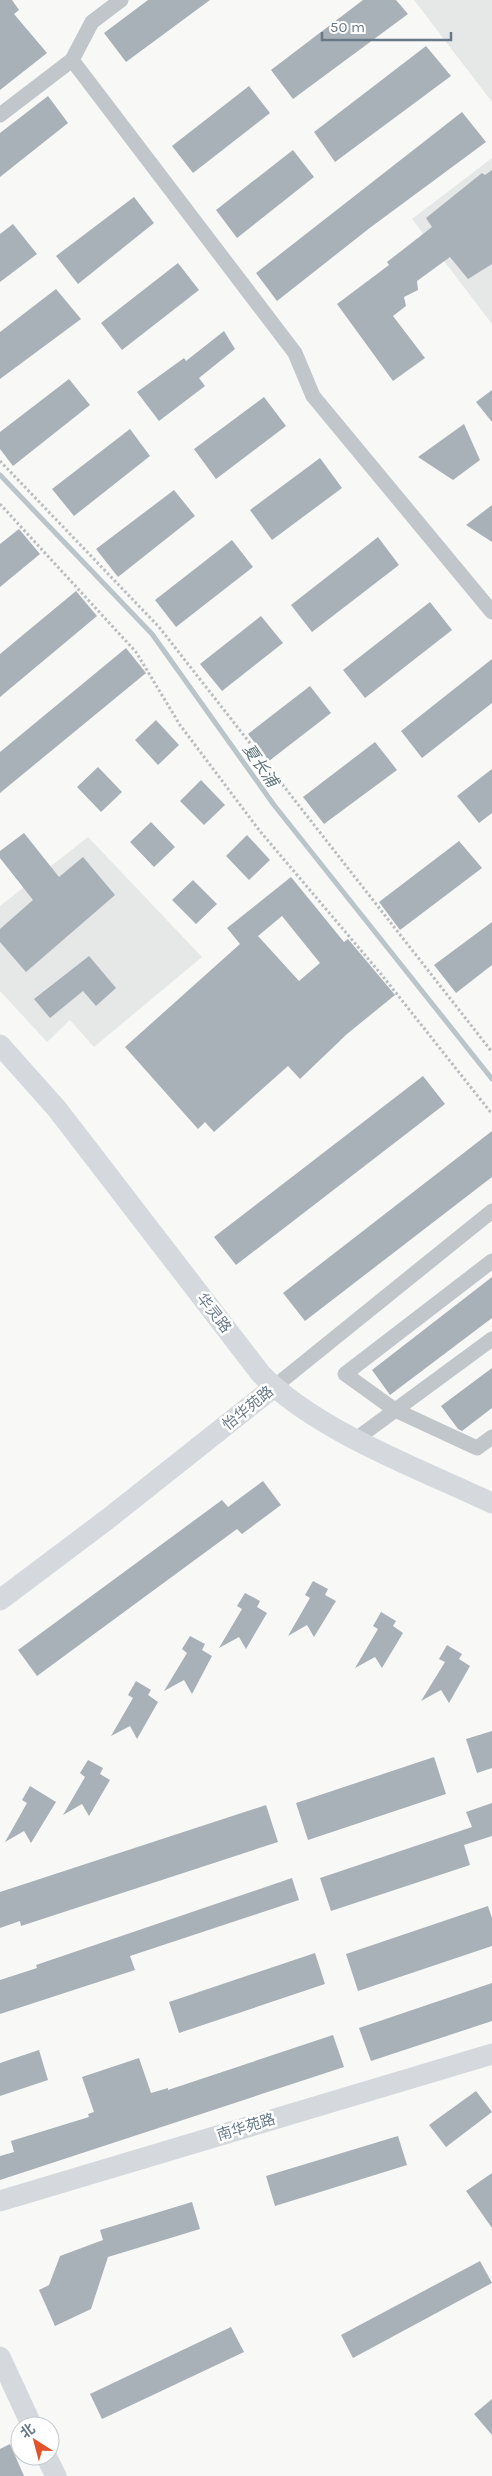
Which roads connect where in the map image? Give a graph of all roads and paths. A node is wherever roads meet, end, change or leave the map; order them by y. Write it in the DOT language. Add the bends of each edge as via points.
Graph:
graph roads {
  1 [pos="120,0"];
  2 [pos="72,60"];
  3 [pos="0,115"];
  4 [pos="0,460"];
  5 [pos="0,504"];
  6 [pos="492,612"];
  7 [pos="0,1045"];
  8 [pos="492,1052"];
  9 [pos="492,1114"];
  10 [pos="492,1211"];
  11 [pos="492,1261"];
  12 [pos="492,1339"];
  13 [pos="274,1387"];
  14 [pos="396,1410"];
  15 [pos="492,1437"];
  16 [pos="356,1439"];
  17 [pos="492,1503"];
  18 [pos="0,1600"];
  19 [pos="492,2054"];
  20 [pos="0,2201"];
  21 [pos="0,2357"];
  22 [pos="27,2416"];
  1 -- 2 [label="street" via="92,22"];
  2 -- 3 [label="street"];
  2 -- 6 [label="street" via="296,352 313,396"];
  4 -- 8 [label="path" via="159,627"];
  5 -- 9 [label="path" via="136,652 180,725 254,822"];
  7 -- 13 [label="street, 华灵路" via="57,1109"];
  10 -- 13 [label="street, 怡华苑路"];
  11 -- 14 [label="street" via="345,1374"];
  12 -- 14 [label="street"];
  13 -- 16 [label="street, 华灵路" via="334,1429"];
  13 -- 18 [label="street, 怡华苑路"];
  14 -- 15 [label="street" via="477,1448"];
  14 -- 16 [label="street"];
  16 -- 17 [label="street, 华灵路"];
  19 -- 20 [label="street, 南华苑路"];
  21 -- 22 [label="street"];
}
